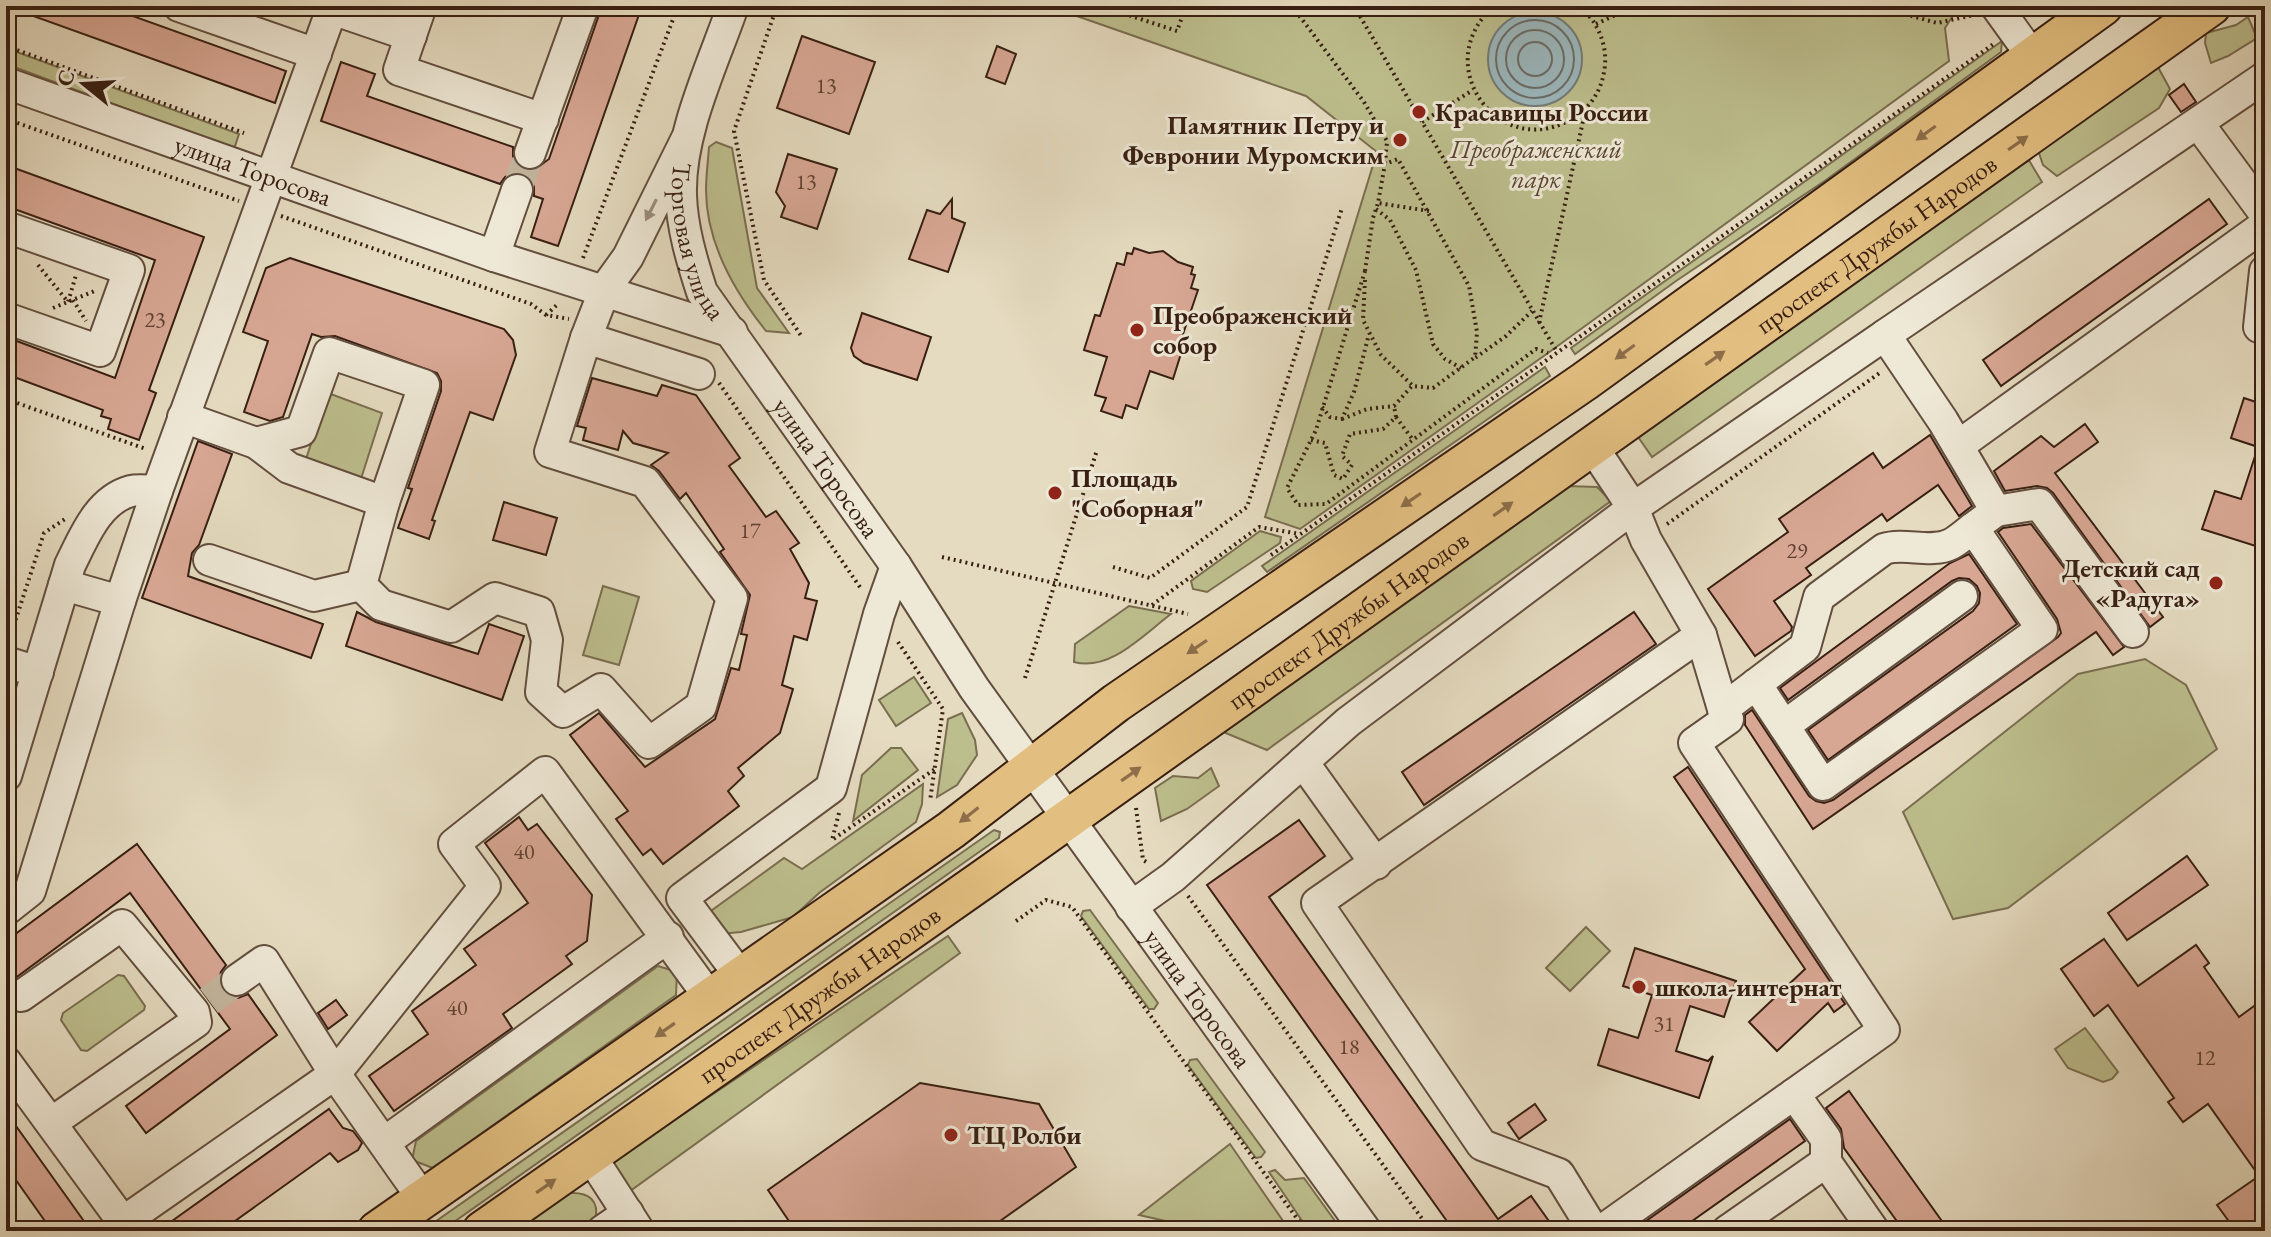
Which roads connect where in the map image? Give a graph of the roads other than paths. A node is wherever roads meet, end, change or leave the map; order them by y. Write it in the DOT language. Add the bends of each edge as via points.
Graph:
graph roads {
  1 [pos="179,6"];
  2 [pos="421,6"];
  3 [pos="574,6"];
  4 [pos="733,6"];
  5 [pos="2103,6"];
  6 [pos="2211,6"];
  7 [pos="332,8"];
  8 [pos="2010,26"];
  9 [pos="411,36"];
  10 [pos="316,54"];
  11 [pos="2265,77"];
  12 [pos="6,83"];
  13 [pos="543,119"];
  14 [pos="2198,123"];
  15 [pos="686,140"];
  16 [pos="530,153"];
  17 [pos="272,177"];
  18 [pos="517,190"];
  19 [pos="2265,214"];
  20 [pos="2265,225"];
  21 [pos="6,227"];
  22 [pos="494,256"];
  23 [pos="2265,271"];
  24 [pos="605,289"];
  25 [pos="702,292"];
  26 [pos="668,310"];
  27 [pos="6,318"];
  28 [pos="2259,327"];
  29 [pos="589,331"];
  30 [pos="732,332"];
  31 [pos="1893,346"];
  32 [pos="706,374"];
  33 [pos="183,417"];
  34 [pos="256,443"];
  35 [pos="1592,446"];
  36 [pos="1958,446"];
  37 [pos="157,491"];
  38 [pos="384,502"];
  39 [pos="1633,508"];
  40 [pos="1985,520"];
  41 [pos="209,560"];
  42 [pos="896,566"];
  43 [pos="64,585"];
  44 [pos="361,585"];
  45 [pos="1962,596"];
  46 [pos="120,601"];
  47 [pos="2133,632"];
  48 [pos="1701,635"];
  49 [pos="6,662"];
  50 [pos="38,672"];
  51 [pos="1756,684"];
  52 [pos="1723,709"];
  53 [pos="1784,726"];
  54 [pos="1303,762"];
  55 [pos="1030,767"];
  56 [pos="6,776"];
  57 [pos="1067,817"];
  58 [pos="1376,864"];
  59 [pos="1131,907"];
  60 [pos="6,910"];
  61 [pos="668,937"];
  62 [pos="741,977"];
  63 [pos="237,980"];
  64 [pos="21,996"];
  65 [pos="710,998"];
  66 [pos="6,1062"];
  67 [pos="335,1074"];
  68 [pos="1794,1094"];
  69 [pos="51,1123"];
  70 [pos="385,1142"];
  71 [pos="590,1155"];
  72 [pos="1826,1162"];
  73 [pos="423,1199"];
  74 [pos="634,1222"];
  75 [pos="377,1231"];
  76 [pos="482,1231"];
  77 [pos="602,1231"];
  78 [pos="1366,1231"];
  79 [pos="1594,1231"];
  80 [pos="1601,1231"];
  81 [pos="1727,1231"];
  82 [pos="1874,1231"];
  1 -- 10 [label="street"];
  2 -- 9 [label="street"];
  3 -- 13 [label="street" via="582,9"];
  4 -- 15 [label="street, Торговая улица"];
  5 -- 8 [label="main road"];
  35 -- 6 [label="main road, проспект Дружбы Народов, one-way"];
  7 -- 9 [label="street"];
  7 -- 10 [label="street"];
  8 -- 55 [label="main road, one-way" via="1585,381"];
  9 -- 13 [label="street" via="399,70"];
  10 -- 17 [label="street"];
  11 -- 14 [label="street"];
  12 -- 17 [label="street, улица Торосова"];
  13 -- 16 [label="street"];
  14 -- 19 [label="street"];
  14 -- 31 [label="street"];
  15 -- 24 [label="street, one-way" via="628,257"];
  15 -- 25 [label="street, Торговая улица" via="681,195 689,253"];
  17 -- 22 [label="street, улица Торосова"];
  17 -- 33 [label="street"];
  18 -- 22 [label="street"];
  20 -- 36 [label="street"];
  21 -- 27 [label="street" via="129,270 100,351"];
  22 -- 24 [label="street, улица Торосова"];
  23 -- 28 [label="street"];
  24 -- 25 [label="street"];
  24 -- 26 [label="street, улица Торосова"];
  24 -- 29 [label="street"];
  25 -- 26 [label="street" via="690,303"];
  25 -- 30 [label="street, Торговая улица"];
  26 -- 30 [label="street, улица Торосова"];
  29 -- 32 [label="street"];
  29 -- 44 [label="street" via="550,452 645,482 732,598 701,706 649,743 601,689 563,712 541,692 547,640 539,612 495,598 451,627 381,605"];
  30 -- 42 [label="street, улица Торосова"];
  31 -- 36 [label="street"];
  31 -- 39 [label="street"];
  33 -- 34 [label="street"];
  33 -- 37 [label="street"];
  34 -- 38 [label="street" via="289,468"];
  34 -- 38 [label="street" via="301,431 329,353 424,385"];
  35 -- 39 [label="street"];
  57 -- 35 [label="main road, проспект Дружбы Народов, one-way"];
  36 -- 40 [label="street"];
  37 -- 43 [label="street" via="132,490 101,509"];
  37 -- 46 [label="street"];
  38 -- 44 [label="street"];
  39 -- 48 [label="street"];
  39 -- 54 [label="street" via="1348,722"];
  40 -- 47 [label="street" via="2039,504"];
  40 -- 51 [label="street" via="1949,545 1884,549 1819,597 1805,647"];
  40 -- 53 [label="street" via="2042,629 1823,785"];
  41 -- 44 [label="street" via="314,596"];
  42 -- 55 [label="street, улица Торосова"];
  42 -- 62 [label="street" via="831,788 682,898"];
  43 -- 46 [label="street"];
  43 -- 50 [label="street"];
  45 -- 53 [label="street"];
  46 -- 60 [label="street" via="30,891"];
  48 -- 52 [label="street"];
  48 -- 58 [label="street"];
  49 -- 50 [label="street"];
  50 -- 56 [label="street"];
  51 -- 52 [label="street"];
  51 -- 53 [label="street"];
  52 -- 68 [label="street" via="1728,719 1694,743 1884,1030"];
  54 -- 58 [label="street"];
  54 -- 59 [label="street" via="1173,877"];
  55 -- 57 [label="street, улица Торосова"];
  55 -- 62 [label="main road, one-way" via="951,830"];
  57 -- 59 [label="street, улица Торосова"];
  57 -- 71 [label="main road, проспект Дружбы Народов"];
  58 -- 79 [label="street" via="1317,903 1482,1145 1559,1174"];
  59 -- 78 [label="street, улица Торосова"];
  61 -- 65 [label="street"];
  61 -- 67 [label="street" via="545,772 454,844 485,886"];
  61 -- 70 [label="street"];
  62 -- 65 [label="main road"];
  63 -- 67 [label="street" via="264,961"];
  64 -- 69 [label="street" via="122,925 202,1006 196,1022"];
  65 -- 73 [label="main road, one-way"];
  66 -- 69 [label="street"];
  67 -- 69 [label="street" via="123,1222"];
  67 -- 70 [label="street"];
  68 -- 72 [label="street" via="1826,1139"];
  68 -- 80 [label="street"];
  70 -- 73 [label="street"];
  71 -- 74 [label="street"];
  76 -- 71 [label="main road, проспект Дружбы Народов, one-way"];
  72 -- 81 [label="street"];
  72 -- 82 [label="street"];
  73 -- 75 [label="main road"];
  74 -- 77 [label="street"];
}
